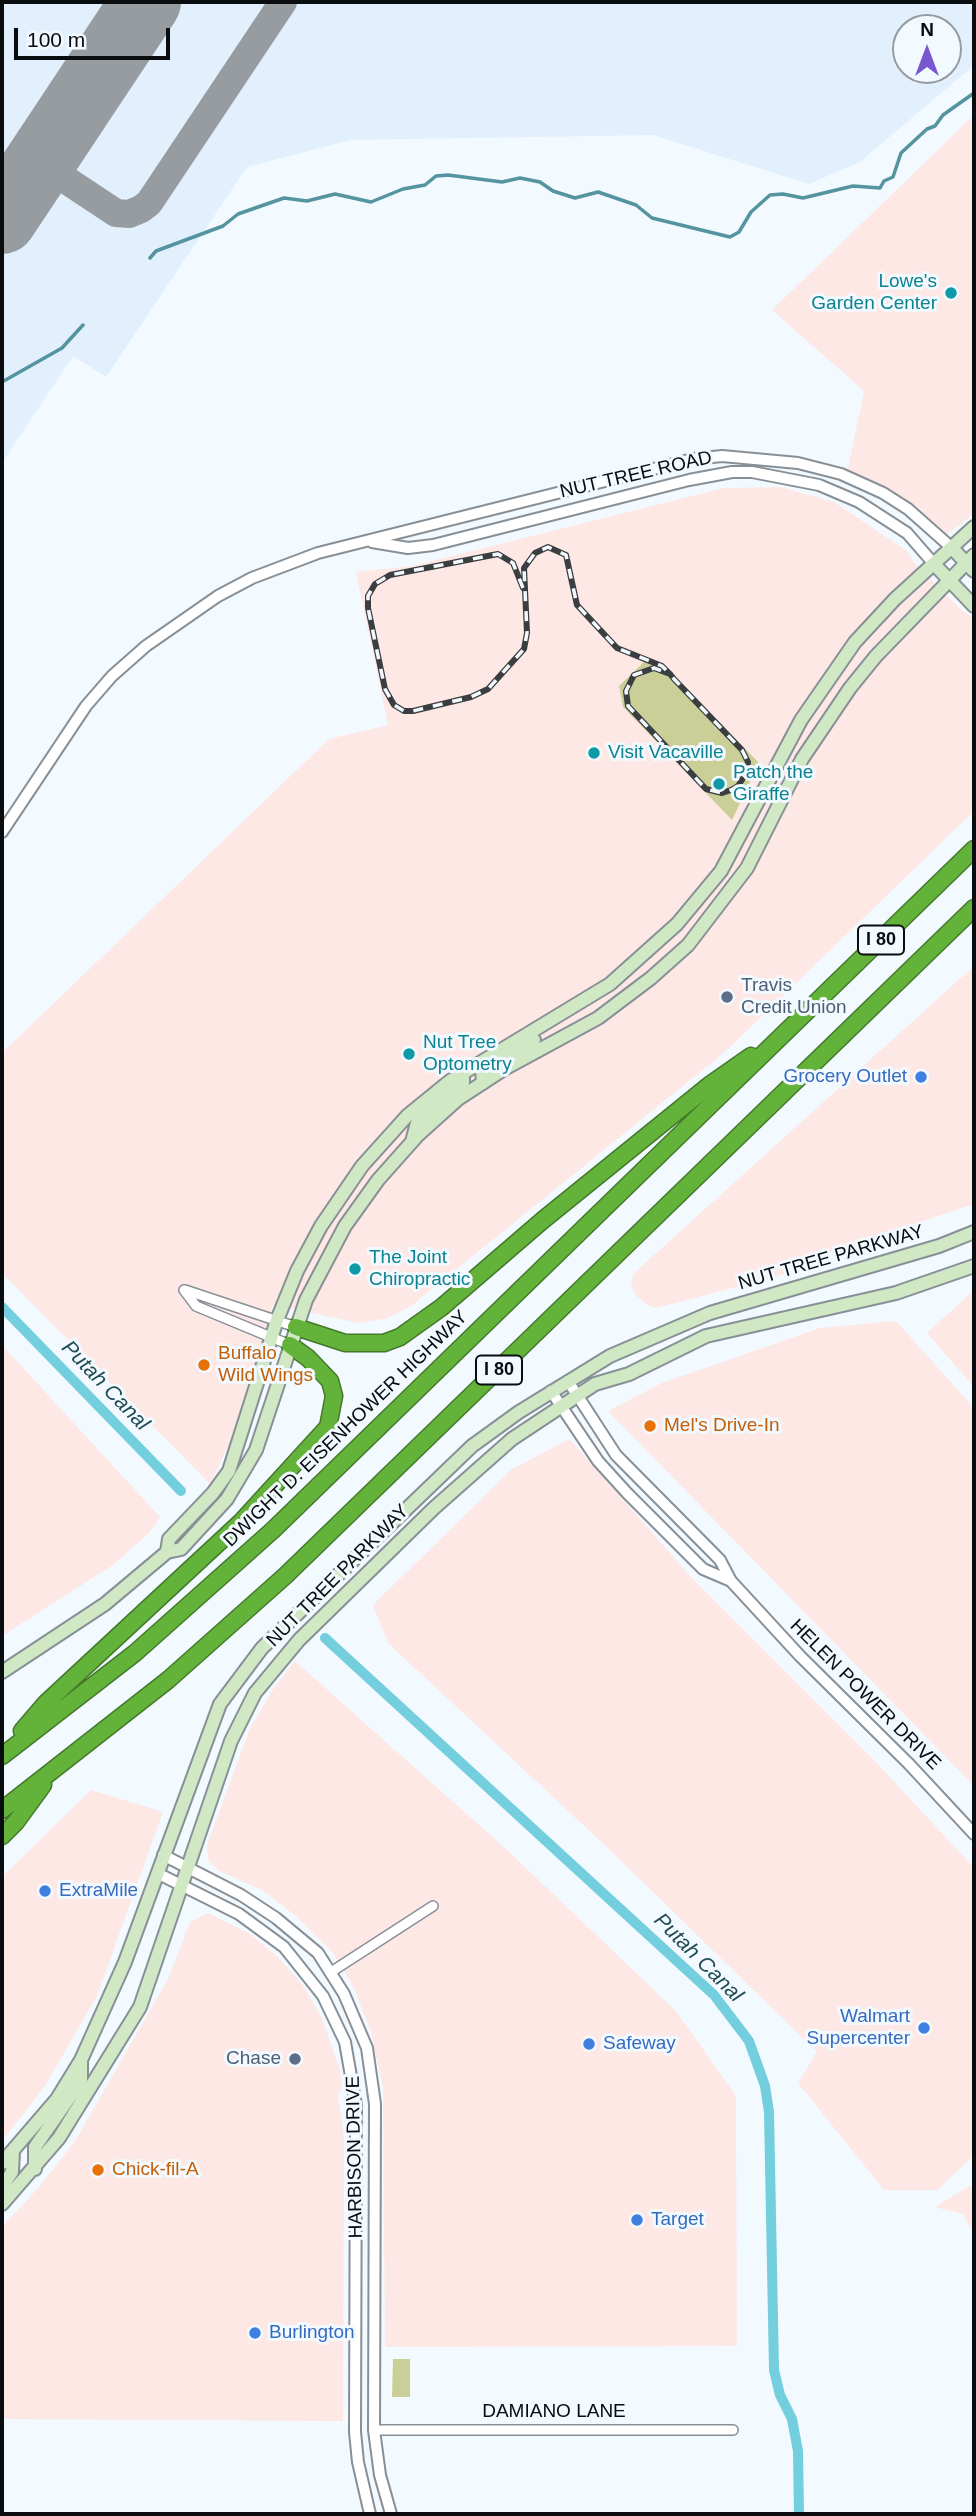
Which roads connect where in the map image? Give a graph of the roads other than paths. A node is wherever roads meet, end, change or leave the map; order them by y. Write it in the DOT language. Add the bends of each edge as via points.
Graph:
graph roads {
  1 [pos="428,526"];
  2 [pos="974,527"];
  3 [pos="366,541"];
  4 [pos="433,545"];
  5 [pos="952,548"];
  6 [pos="971,563"];
  7 [pos="934,564"];
  8 [pos="948,580"];
  9 [pos="974,606"];
  10 [pos="2,832"];
  11 [pos="974,849"];
  12 [pos="974,908"];
  13 [pos="974,917"];
  14 [pos="928,954"];
  15 [pos="567,1011"];
  16 [pos="788,1031"];
  17 [pos="463,1071"];
  18 [pos="483,1083"];
  19 [pos="412,1142"];
  20 [pos="974,1232"];
  21 [pos="974,1266"];
  22 [pos="277,1320"];
  23 [pos="296,1327"];
  24 [pos="271,1338"];
  25 [pos="290,1345"];
  26 [pos="568,1381"];
  27 [pos="551,1391"];
  28 [pos="577,1394"];
  29 [pos="560,1405"];
  30 [pos="167,1552"];
  31 [pos="731,1581"];
  32 [pos="2,1672"];
  33 [pos="2,1755"];
  34 [pos="54,1769"];
  35 [pos="2,1810"];
  36 [pos="974,1834"];
  37 [pos="2,1836"];
  38 [pos="163,1854"];
  39 [pos="190,1868"];
  40 [pos="157,1872"];
  41 [pos="183,1887"];
  42 [pos="433,1906"];
  43 [pos="331,1972"];
  44 [pos="81,2060"];
  45 [pos="13,2151"];
  46 [pos="2,2163"];
  47 [pos="35,2169"];
  48 [pos="2,2187"];
  49 [pos="2,2204"];
  50 [pos="374,2430"];
  51 [pos="733,2430"];
  52 [pos="370,2514"];
  53 [pos="391,2514"];
  1 -- 3 [label="street, NUT TREE ROAD"];
  1 -- 4 [label="street"];
  1 -- 5 [label="street, NUT TREE ROAD" via="692,459 731,456 798,463 864,484 908,509"];
  2 -- 5 [label="main road"];
  3 -- 4 [label="street, NUT TREE ROAD" via="408,548"];
  3 -- 10 [label="street, NUT TREE ROAD" via="318,552 252,578 189,614 146,646 86,706"];
  4 -- 7 [label="street, NUT TREE ROAD" via="689,480 752,472 819,485 859,502 907,533"];
  5 -- 6 [label="main road, NUT TREE ROAD"];
  5 -- 7 [label="main road"];
  6 -- 8 [label="main road"];
  7 -- 8 [label="main road, NUT TREE ROAD"];
  7 -- 15 [label="main road" via="850,650 801,720 744,832 697,902 628,970"];
  8 -- 9 [label="main road, NUT TREE ROAD"];
  8 -- 18 [label="main road" via="850,688 802,759 747,868 688,944 598,1018"];
  11 -- 16 [label="highway, DWIGHT D. EISENHOWER HIGHWAY / I 80"];
  12 -- 14 [label="highway, I 80"];
  13 -- 14 [label="highway"];
  14 -- 34 [label="highway, I 80" via="285,1576 168,1680"];
  15 -- 17 [label="main road"];
  15 -- 18 [label="main road" via="560,1025 488,1065 482,1071"];
  16 -- 23 [label="highway" via="711,1083 400,1337 384,1343 345,1343"];
  16 -- 33 [label="highway, DWIGHT D. EISENHOWER HIGHWAY / I 80" via="274,1530 135,1653"];
  17 -- 19 [label="main road" via="463,1083 417,1122"];
  17 -- 22 [label="main road" via="407,1116 347,1186 297,1271"];
  18 -- 19 [label="main road" via="458,1099"];
  19 -- 23 [label="main road" via="345,1226"];
  20 -- 26 [label="main road, NUT TREE PARKWAY" via="710,1313 610,1356"];
  21 -- 28 [label="main road, NUT TREE PARKWAY" via="896,1293 706,1336"];
  22 -- 23 [label="street"];
  22 -- 24 [label="main road"];
  22 -- 24 [label="street" via="184,1290 196,1306"];
  23 -- 25 [label="main road"];
  24 -- 25 [label="street"];
  24 -- 30 [label="main road" via="229,1471 169,1539"];
  25 -- 30 [label="main road" via="256,1450 242,1477 181,1549"];
  25 -- 33 [label="highway" via="330,1381 334,1396 328,1427 242,1521 46,1703"];
  26 -- 27 [label="main road, NUT TREE PARKWAY"];
  26 -- 28 [label="street, HELEN POWER DRIVE"];
  27 -- 29 [label="street, HELEN POWER DRIVE"];
  27 -- 38 [label="main road, NUT TREE PARKWAY" via="472,1446 262,1648 220,1704"];
  28 -- 29 [label="main road, NUT TREE PARKWAY"];
  28 -- 31 [label="street, HELEN POWER DRIVE" via="616,1455 720,1560"];
  29 -- 31 [label="street, HELEN POWER DRIVE" via="598,1461 627,1493 703,1569"];
  29 -- 39 [label="main road, NUT TREE PARKWAY" via="479,1466 272,1671 231,1741"];
  30 -- 32 [label="main road" via="105,1604"];
  31 -- 36 [label="street, HELEN POWER DRIVE"];
  34 -- 35 [label="highway, I 80"];
  34 -- 37 [label="highway"];
  38 -- 39 [label="street, HARBISON DRIVE"];
  38 -- 40 [label="main road, NUT TREE PARKWAY"];
  39 -- 41 [label="main road, NUT TREE PARKWAY"];
  39 -- 43 [label="street, HARBISON DRIVE" via="276,1918 318,1953"];
  40 -- 41 [label="street, HARBISON DRIVE"];
  40 -- 44 [label="main road, NUT TREE PARKWAY" via="125,1962"];
  41 -- 47 [label="main road, NUT TREE PARKWAY" via="140,2007 94,2085"];
  41 -- 52 [label="street, HARBISON DRIVE" via="239,1914 284,1947 323,1996 345,2042 356,2105 355,2432"];
  42 -- 43 [label="street"];
  43 -- 50 [label="street, HARBISON DRIVE" via="367,2048 375,2104"];
  44 -- 45 [label="main road, NUT TREE PARKWAY" via="57,2099"];
  44 -- 47 [label="main road" via="80,2081 35,2147"];
  45 -- 46 [label="main road, NUT TREE PARKWAY"];
  45 -- 48 [label="main road" via="12,2172"];
  47 -- 49 [label="main road, NUT TREE PARKWAY"];
  50 -- 51 [label="street, DAMIANO LANE"];
  50 -- 53 [label="street, HARBISON DRIVE"];
}
